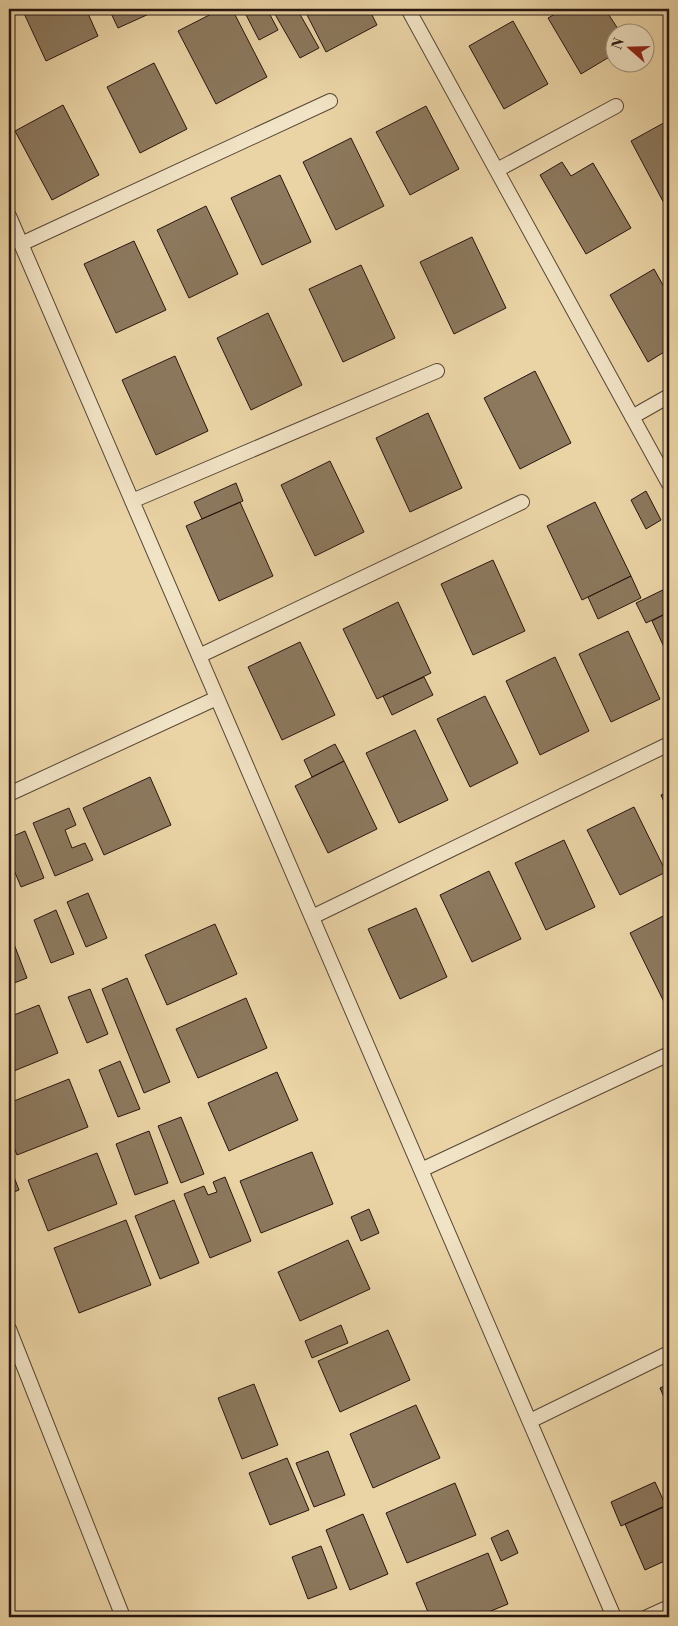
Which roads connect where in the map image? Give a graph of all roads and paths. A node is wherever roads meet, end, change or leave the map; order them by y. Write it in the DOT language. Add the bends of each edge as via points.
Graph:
graph roads {
  1 [pos="408,9"];
  2 [pos="330,101"];
  3 [pos="616,106"];
  4 [pos="497,170"];
  5 [pos="9,216"];
  6 [pos="21,244"];
  7 [pos="437,371"];
  8 [pos="669,396"];
  9 [pos="632,417"];
  10 [pos="669,484"];
  11 [pos="132,501"];
  12 [pos="522,502"];
  13 [pos="199,656"];
  14 [pos="217,698"];
  15 [pos="669,744"];
  16 [pos="9,794"];
  17 [pos="312,917"];
  18 [pos="669,1054"];
  19 [pos="421,1170"];
  20 [pos="9,1329"];
  21 [pos="669,1353"];
  22 [pos="530,1421"];
  23 [pos="669,1607"];
  24 [pos="123,1617"];
  25 [pos="614,1617"];
  26 [pos="647,1617"];
  1 -- 4 [label="lane"];
  2 -- 6 [label="lane"];
  3 -- 4 [label="lane"];
  4 -- 9 [label="lane"];
  5 -- 6 [label="lane"];
  6 -- 11 [label="lane"];
  7 -- 11 [label="lane"];
  8 -- 9 [label="lane"];
  9 -- 10 [label="lane"];
  11 -- 13 [label="lane"];
  12 -- 13 [label="lane"];
  13 -- 14 [label="lane"];
  14 -- 16 [label="lane"];
  14 -- 17 [label="lane"];
  15 -- 17 [label="lane"];
  17 -- 19 [label="lane"];
  18 -- 19 [label="lane"];
  19 -- 22 [label="lane"];
  20 -- 24 [label="lane"];
  21 -- 22 [label="lane"];
  22 -- 25 [label="lane"];
  23 -- 26 [label="lane"];
}
